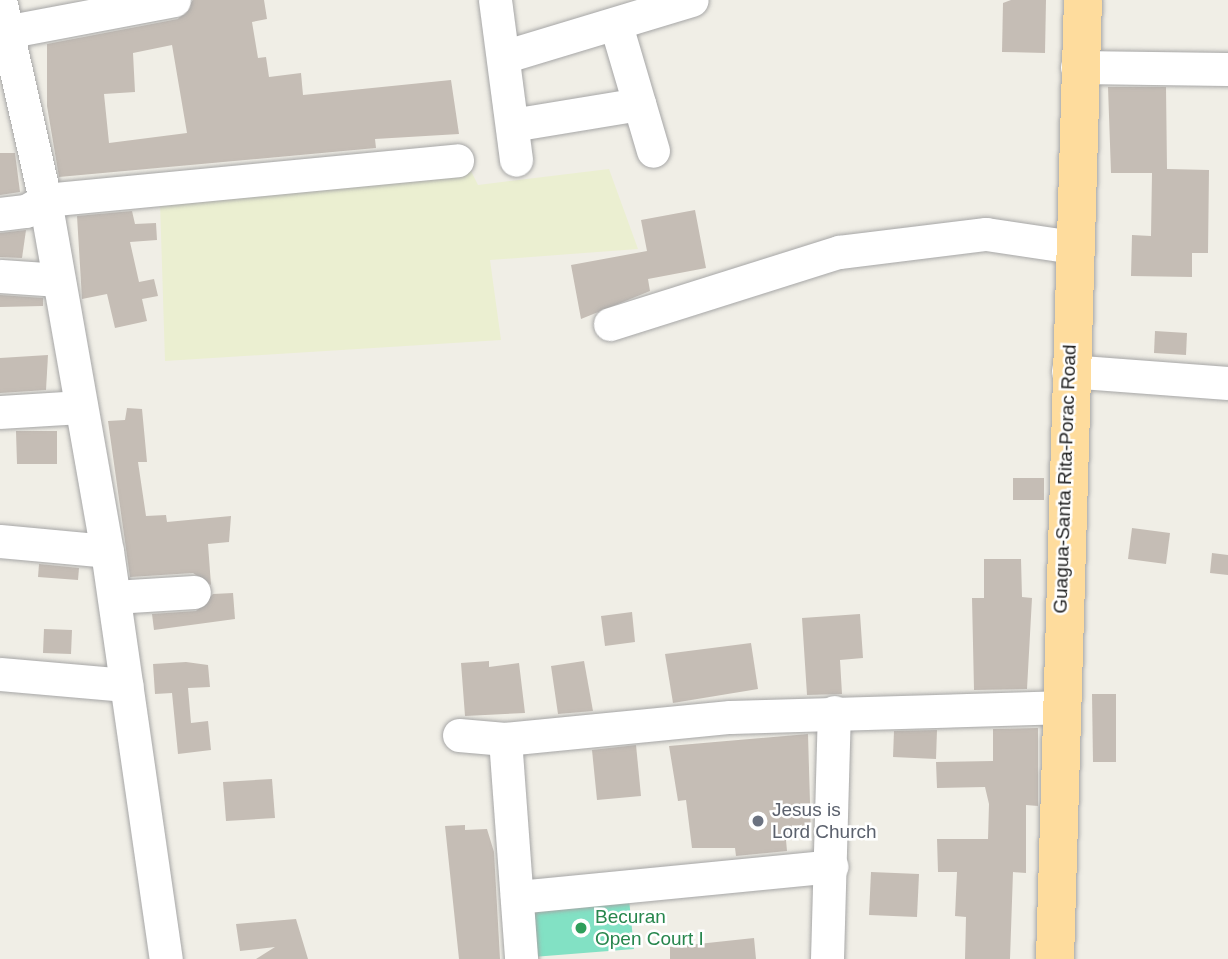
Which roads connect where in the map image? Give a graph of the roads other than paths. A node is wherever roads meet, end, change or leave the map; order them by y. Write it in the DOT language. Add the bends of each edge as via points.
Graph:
graph roads {
  1 [pos="0,0"];
  2 [pos="174,0"];
  3 [pos="495,0"];
  4 [pos="692,0"];
  5 [pos="1083,0"];
  6 [pos="616,25"];
  7 [pos="4,33"];
  8 [pos="503,57"];
  9 [pos="1077,66"];
  10 [pos="1228,69"];
  11 [pos="639,104"];
  12 [pos="13,120"];
  13 [pos="512,125"];
  14 [pos="653,151"];
  15 [pos="457,160"];
  16 [pos="516,160"];
  17 [pos="44,200"];
  18 [pos="0,214"];
  19 [pos="1073,247"];
  20 [pos="0,276"];
  21 [pos="58,280"];
  22 [pos="610,324"];
  23 [pos="1068,371"];
  24 [pos="1228,383"];
  25 [pos="81,407"];
  26 [pos="0,412"];
  27 [pos="0,541"];
  28 [pos="107,551"];
  29 [pos="194,592"];
  30 [pos="114,597"];
  31 [pos="0,674"];
  32 [pos="127,685"];
  33 [pos="1059,707"];
  34 [pos="834,712"];
  35 [pos="459,734"];
  36 [pos="505,739"];
  37 [pos="831,866"];
  38 [pos="517,897"];
  39 [pos="166,959"];
  40 [pos="521,959"];
  41 [pos="827,959"];
  42 [pos="1055,959"];
  1 -- 7 [label="street"];
  2 -- 7 [label="street"];
  3 -- 8 [label="street"];
  4 -- 6 [label="street"];
  5 -- 9 [label="main road, Guagua-Santa Rita-Porac Road"];
  6 -- 8 [label="street"];
  6 -- 11 [label="street"];
  7 -- 12 [label="street"];
  8 -- 13 [label="street"];
  9 -- 10 [label="street"];
  9 -- 19 [label="main road, Guagua-Santa Rita-Porac Road"];
  11 -- 13 [label="street"];
  11 -- 14 [label="street"];
  12 -- 17 [label="street"];
  13 -- 16 [label="street"];
  15 -- 17 [label="street"];
  17 -- 18 [label="street" via="26,211"];
  17 -- 21 [label="street"];
  19 -- 22 [label="street" via="986,234 839,252"];
  19 -- 23 [label="main road, Guagua-Santa Rita-Porac Road"];
  20 -- 21 [label="street"];
  21 -- 25 [label="street"];
  23 -- 24 [label="street"];
  23 -- 33 [label="main road, Guagua-Santa Rita-Porac Road"];
  25 -- 26 [label="street"];
  25 -- 28 [label="street"];
  27 -- 28 [label="street"];
  28 -- 30 [label="street"];
  29 -- 30 [label="street"];
  30 -- 32 [label="street"];
  31 -- 32 [label="street"];
  32 -- 39 [label="street"];
  33 -- 34 [label="street"];
  33 -- 42 [label="main road, Guagua-Santa Rita-Porac Road"];
  34 -- 36 [label="street"];
  34 -- 37 [label="street"];
  35 -- 36 [label="street"];
  36 -- 38 [label="street"];
  37 -- 38 [label="street"];
  37 -- 41 [label="street"];
  38 -- 40 [label="street"];
}
